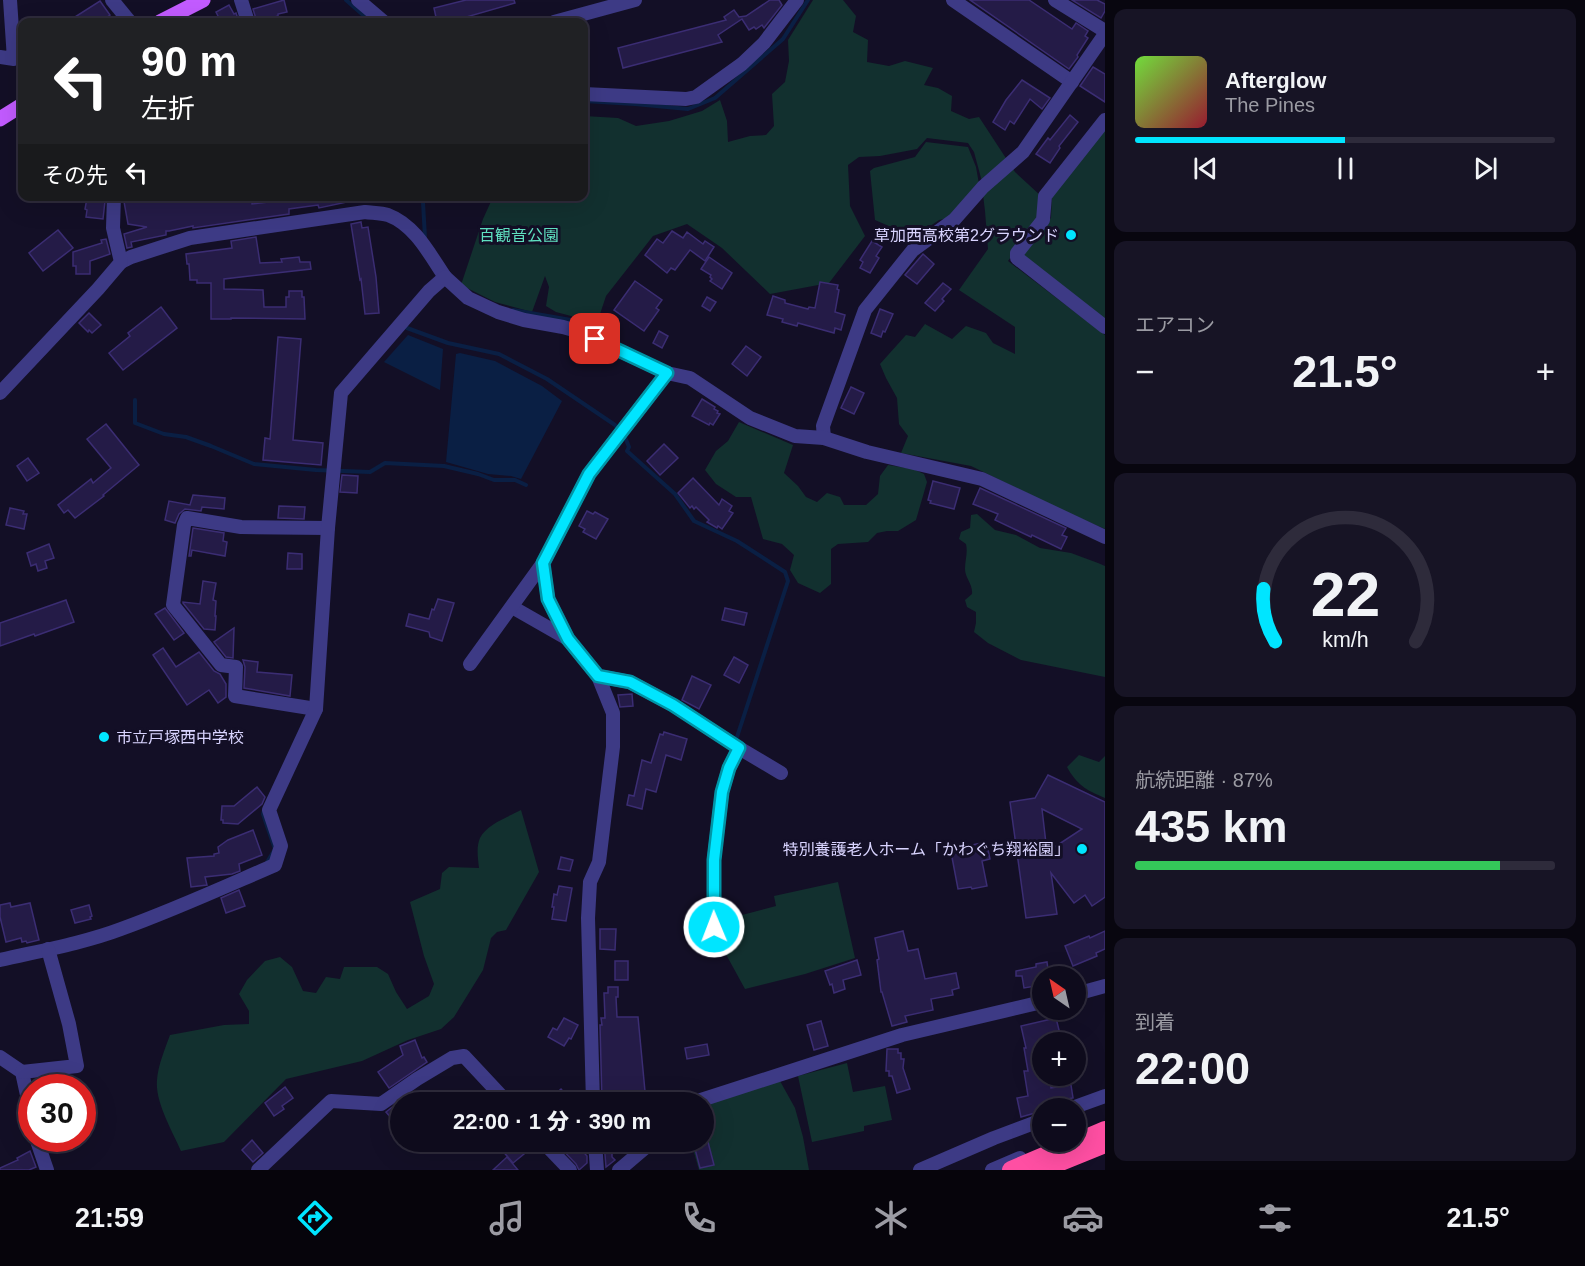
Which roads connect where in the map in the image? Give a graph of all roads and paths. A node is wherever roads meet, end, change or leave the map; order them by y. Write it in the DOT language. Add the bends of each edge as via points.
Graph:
graph roads {
  1 [pos="10,0"];
  2 [pos="112,0"];
  3 [pos="202,0"];
  4 [pos="241,0"];
  5 [pos="358,0"];
  6 [pos="635,0"];
  7 [pos="953,0"];
  8 [pos="1055,0"];
  9 [pos="792,3"];
  10 [pos="599,5"];
  11 [pos="127,18"];
  12 [pos="168,18"];
  13 [pos="247,18"];
  14 [pos="379,18"];
  15 [pos="565,18"];
  16 [pos="1105,33"];
  17 [pos="0,57"];
  18 [pos="1072,82"];
  19 [pos="588,94"];
  20 [pos="18,108"];
  21 [pos="0,119"];
  22 [pos="1105,120"];
  23 [pos="114,201"];
  24 [pos="121,262"];
  25 [pos="445,277"];
  26 [pos="1105,327"];
  27 [pos="667,373"];
  28 [pos="0,393"];
  29 [pos="824,438"];
  30 [pos="328,528"];
  31 [pos="1105,537"];
  32 [pos="543,563"];
  33 [pos="512,607"];
  34 [pos="568,639"];
  35 [pos="470,664"];
  36 [pos="598,676"];
  37 [pos="316,709"];
  38 [pos="739,748"];
  39 [pos="781,773"];
  40 [pos="714,927"];
  41 [pos="48,949"];
  42 [pos="0,960"];
  43 [pos="1105,986"];
  44 [pos="1086,991"];
  45 [pos="1032,1004"];
  46 [pos="0,1057"];
  47 [pos="22,1072"];
  48 [pos="398,1092"];
  49 [pos="498,1092"];
  50 [pos="593,1092"];
  51 [pos="714,1096"];
  52 [pos="1105,1096"];
  53 [pos="390,1098"];
  54 [pos="1086,1103"];
  55 [pos="1105,1122"];
  56 [pos="1032,1124"];
  57 [pos="1105,1130"];
  58 [pos="1086,1131"];
  59 [pos="1105,1144"];
  60 [pos="40,1152"];
  61 [pos="553,1152"];
  62 [pos="596,1152"];
  63 [pos="640,1152"];
  64 [pos="1035,1152"];
  65 [pos="1105,1156"];
  66 [pos="46,1170"];
  67 [pos="258,1170"];
  68 [pos="570,1170"];
  69 [pos="597,1170"];
  70 [pos="619,1170"];
  71 [pos="920,1170"];
  72 [pos="992,1170"];
  73 [pos="1011,1170"];
  74 [pos="1041,1170"];
  75 [pos="1072,1170"];
  1 -- 17 [label="street" via="14,59"];
  2 -- 11 [label="street"];
  3 -- 12 [label="main road"];
  4 -- 13 [label="street"];
  5 -- 14 [label="street"];
  6 -- 10 [label="street"];
  7 -- 18 [label="street"];
  8 -- 16 [label="street"];
  9 -- 19 [label="street" via="764,43 696,97"];
  10 -- 15 [label="street"];
  16 -- 18 [label="street"];
  18 -- 29 [label="street" via="1023,152 982,187 954,220 913,250 865,310 824,426"];
  20 -- 21 [label="main road"];
  22 -- 26 [label="street" via="1045,196 1043,220 1017,258"];
  23 -- 24 [label="street" via="113,228"];
  24 -- 25 [label="street" via="189,238 365,212 388,215 402,223 420,240"];
  24 -- 28 [label="street"];
  25 -- 27 [label="street" via="468,298 498,312 577,331"];
  25 -- 30 [label="street" via="341,393"];
  27 -- 29 [label="street" via="690,378 759,422 795,436"];
  27 -- 32 [label="street" via="589,474"];
  29 -- 31 [label="street" via="982,479"];
  30 -- 37 [label="street"];
  30 -- 37 [label="street" via="241,527 187,518 173,605 221,665 236,667 235,696"];
  32 -- 33 [label="street"];
  32 -- 34 [label="street" via="548,599"];
  33 -- 34 [label="street"];
  33 -- 35 [label="street"];
  34 -- 36 [label="street"];
  36 -- 38 [label="street" via="630,682"];
  36 -- 50 [label="street" via="613,713 613,747 599,862 590,882"];
  37 -- 41 [label="street" via="269,810 281,846 275,865 119,930"];
  38 -- 39 [label="street"];
  38 -- 40 [label="street" via="722,792 714,860"];
  41 -- 42 [label="street"];
  41 -- 47 [label="street" via="77,1066"];
  43 -- 44 [label="street"];
  45 -- 51 [label="street" via="902,1035"];
  46 -- 47 [label="street"];
  48 -- 49 [label="street" via="452,1058 464,1056"];
  52 -- 54 [label="street"];
  53 -- 67 [label="street" via="381,1104 331,1101"];
  55 -- 58 [label="street"];
  56 -- 71 [label="street"];
  57 -- 73 [label="highway"];
  59 -- 74 [label="highway"];
  60 -- 66 [label="street"];
  61 -- 68 [label="street"];
  62 -- 69 [label="street"];
  63 -- 70 [label="street"];
  64 -- 72 [label="street"];
  65 -- 75 [label="highway"];
}
